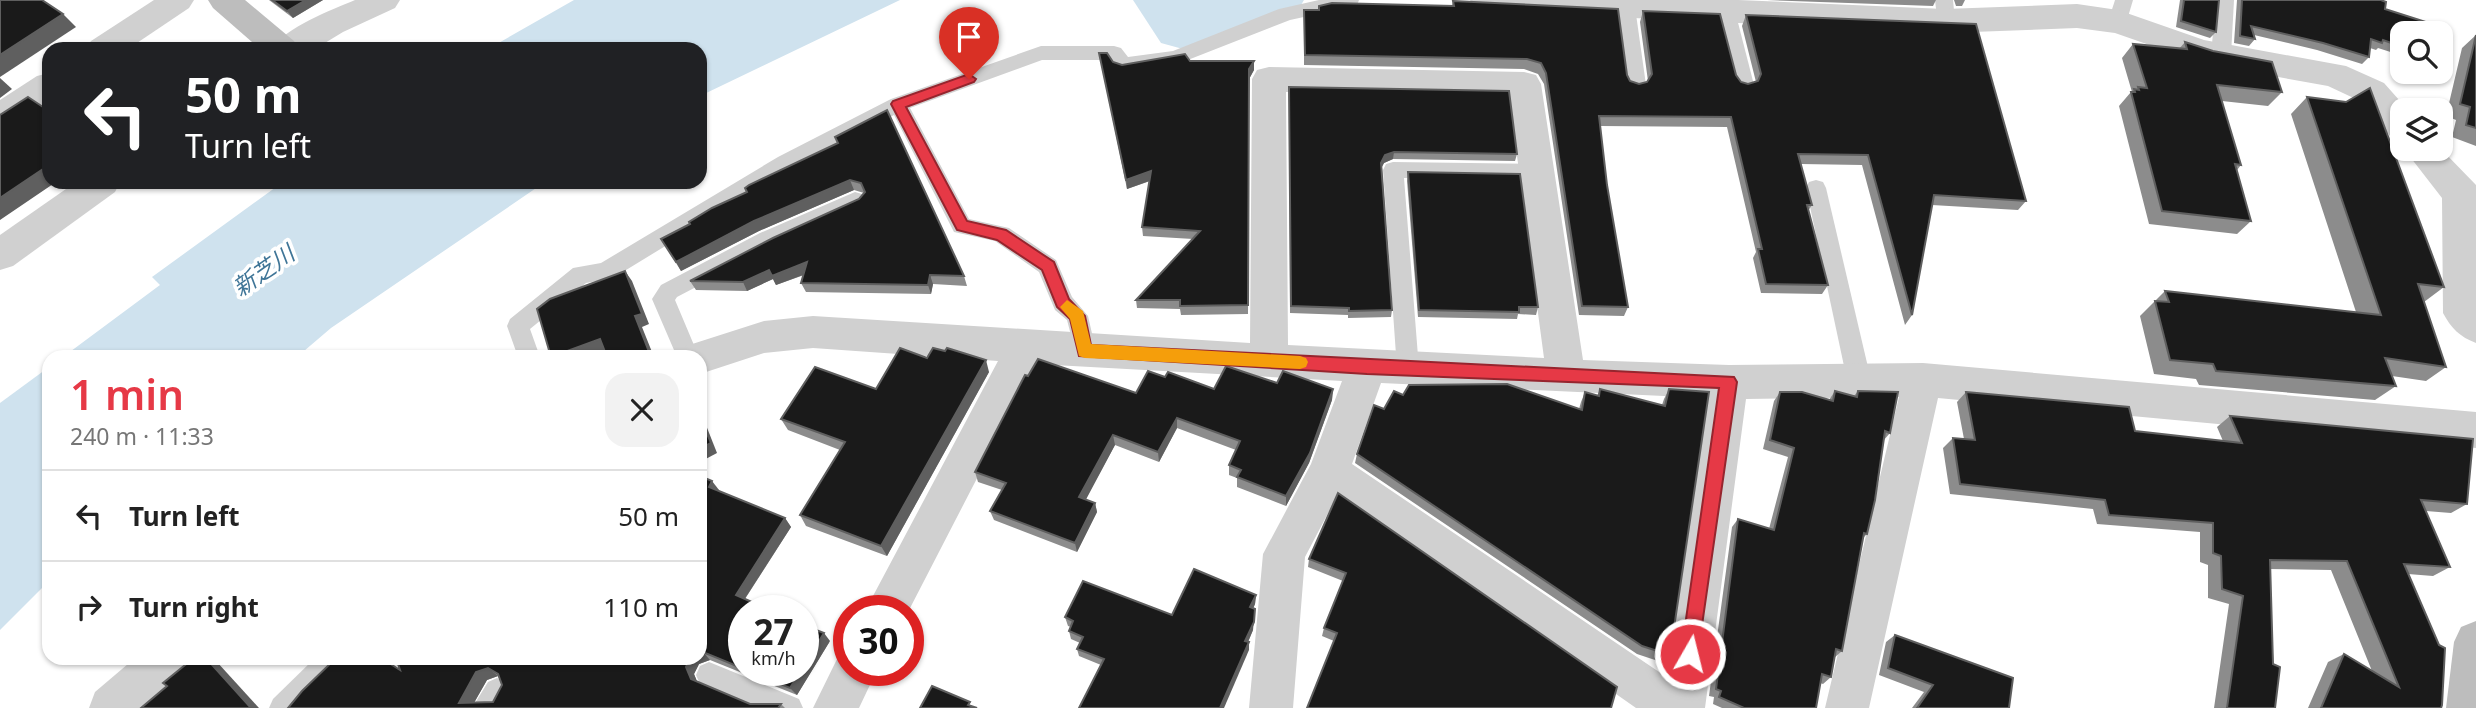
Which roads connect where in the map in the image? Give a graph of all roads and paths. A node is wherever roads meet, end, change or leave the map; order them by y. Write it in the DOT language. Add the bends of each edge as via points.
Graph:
graph roads {
  1 [pos="178,0"];
  2 [pos="224,0"];
  3 [pos="344,0"];
  4 [pos="383,0"];
  5 [pos="1350,0"];
  6 [pos="1486,0"];
  7 [pos="1492,0"];
  8 [pos="2225,0"];
  9 [pos="1587,2"];
  10 [pos="1671,4"];
  11 [pos="1760,6"];
  12 [pos="1625,7"];
  13 [pos="1848,8"];
  14 [pos="2030,9"];
  15 [pos="1945,10"];
  16 [pos="1725,11"];
  17 [pos="2121,11"];
  18 [pos="114,42"];
  19 [pos="276,42"];
  20 [pos="286,42"];
  21 [pos="290,42"];
  22 [pos="2221,55"];
  23 [pos="1636,85"];
  24 [pos="1744,85"];
  25 [pos="42,90"];
  26 [pos="898,104"];
  27 [pos="2390,113"];
  28 [pos="0,117"];
  29 [pos="2433,161"];
  30 [pos="1537,172"];
  31 [pos="1816,188"];
  32 [pos="92,189"];
  33 [pos="2468,197"];
  34 [pos="855,200"];
  35 [pos="0,255"];
  36 [pos="2476,327"];
  37 [pos="1026,346"];
  38 [pos="526,350"];
  39 [pos="685,350"];
  40 [pos="1085,351"];
  41 [pos="707,356"];
  42 [pos="1269,360"];
  43 [pos="1367,367"];
  44 [pos="1408,369"];
  45 [pos="1566,376"];
  46 [pos="1859,380"];
  47 [pos="1923,380"];
  48 [pos="1728,382"];
  49 [pos="2476,430"];
  50 [pos="1329,471"];
  51 [pos="894,595"];
  52 [pos="2476,642"];
  53 [pos="160,665"];
  54 [pos="327,665"];
  55 [pos="709,675"];
  56 [pos="847,686"];
  57 [pos="110,708"];
  58 [pos="282,708"];
  59 [pos="790,708"];
  60 [pos="835,708"];
  61 [pos="1271,708"];
  62 [pos="1674,708"];
  63 [pos="1683,708"];
  64 [pos="1847,708"];
  65 [pos="2468,708"];
  1 -- 18 [label="street"];
  2 -- 19 [label="street"];
  3 -- 20 [label="street"];
  4 -- 21 [label="street"];
  5 -- 26 [label="lane" via="1286,14 1175,58 1124,65 1114,53 1041,53"];
  6 -- 7 [label="street"];
  7 -- 9 [label="street"];
  8 -- 22 [label="lane"];
  9 -- 12 [label="street"];
  10 -- 12 [label="street"];
  10 -- 16 [label="street"];
  11 -- 13 [label="street"];
  11 -- 16 [label="street"];
  12 -- 23 [label="lane"];
  13 -- 15 [label="street"];
  14 -- 15 [label="street"];
  14 -- 17 [label="street" via="2077,16"];
  16 -- 24 [label="lane"];
  17 -- 22 [label="street" via="2201,51"];
  22 -- 27 [label="street" via="2334,75 2372,92"];
  25 -- 28 [label="street"];
  26 -- 38 [label="lane" via="763,173 605,272 581,274 517,326"];
  26 -- 40 [label="lane" via="962,226 1001,234 1048,266 1063,303 1077,316"];
  29 -- 33 [label="street"];
  30 -- 42 [label="street" via="1524,84 1269,79"];
  30 -- 44 [label="lane" via="1393,170"];
  30 -- 45 [label="street"];
  31 -- 46 [label="lane"];
  32 -- 35 [label="street"];
  33 -- 36 [label="street" via="2462,313"];
  34 -- 39 [label="lane" via="669,291 663,299"];
  37 -- 40 [label="street"];
  37 -- 41 [label="street" via="813,332 764,337"];
  37 -- 51 [label="street"];
  40 -- 42 [label="street"];
  42 -- 43 [label="street"];
  43 -- 44 [label="street"];
  43 -- 50 [label="street"];
  44 -- 45 [label="street"];
  45 -- 48 [label="street"];
  46 -- 47 [label="street"];
  46 -- 48 [label="street"];
  47 -- 49 [label="street"];
  47 -- 64 [label="street"];
  48 -- 63 [label="street"];
  50 -- 61 [label="street" via="1284,554"];
  50 -- 62 [label="street"];
  52 -- 65 [label="street"];
  53 -- 57 [label="street"];
  54 -- 58 [label="lane"];
  55 -- 59 [label="lane"];
  56 -- 60 [label="street"];
}
